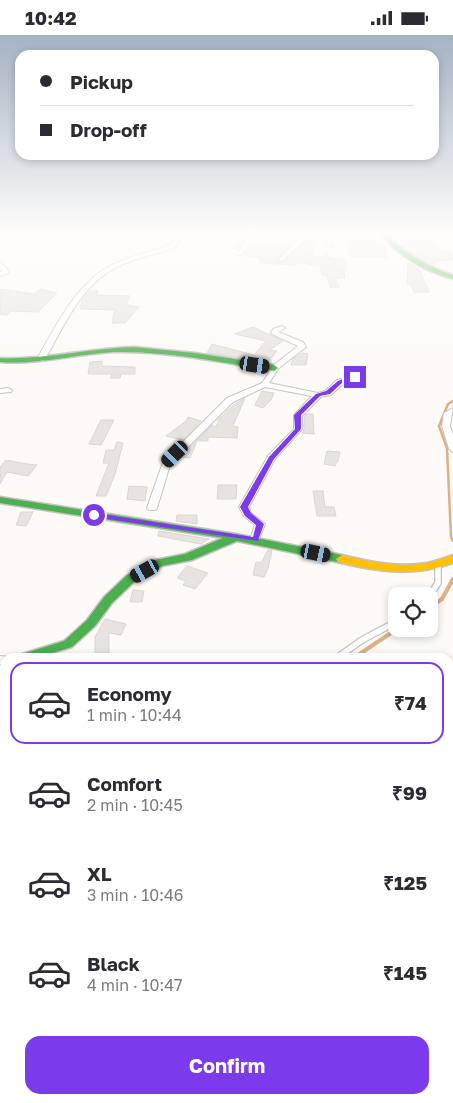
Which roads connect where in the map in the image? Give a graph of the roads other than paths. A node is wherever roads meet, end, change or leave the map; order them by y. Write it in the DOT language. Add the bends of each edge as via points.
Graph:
graph roads {
  1 [pos="93,283"];
  2 [pos="282,328"];
  3 [pos="40,359"];
  4 [pos="0,360"];
  5 [pos="274,368"];
  6 [pos="355,377"];
  7 [pos="265,384"];
  8 [pos="318,395"];
  9 [pos="453,410"];
  10 [pos="453,449"];
  11 [pos="0,500"];
  12 [pos="152,508"];
  13 [pos="236,537"];
  14 [pos="256,539"];
  15 [pos="453,559"];
  16 [pos="438,566"];
  17 [pos="437,587"];
  18 [pos="388,626"];
  19 [pos="39,653"];
  20 [pos="344,653"];
  1 -- 3 [label="street" via="66,315"];
  2 -- 5 [label="street" via="274,333 302,346"];
  3 -- 4 [label="street" via="21,362"];
  3 -- 5 [label="street" via="136,350"];
  5 -- 7 [label="street"];
  6 -- 8 [label="street" via="340,382 328,393"];
  7 -- 8 [label="street"];
  7 -- 12 [label="street" via="230,400 166,463"];
  8 -- 14 [label="street" via="298,415 298,429 271,458 244,507 247,515 260,524"];
  9 -- 10 [label="street" via="448,413 446,426"];
  11 -- 13 [label="street"];
  13 -- 14 [label="street"];
  13 -- 19 [label="street" via="188,557 159,563 130,579 68,644"];
  14 -- 16 [label="street" via="385,568 404,570"];
  15 -- 16 [label="street"];
  16 -- 17 [label="lane"];
  18 -- 20 [label="lane"];
}
